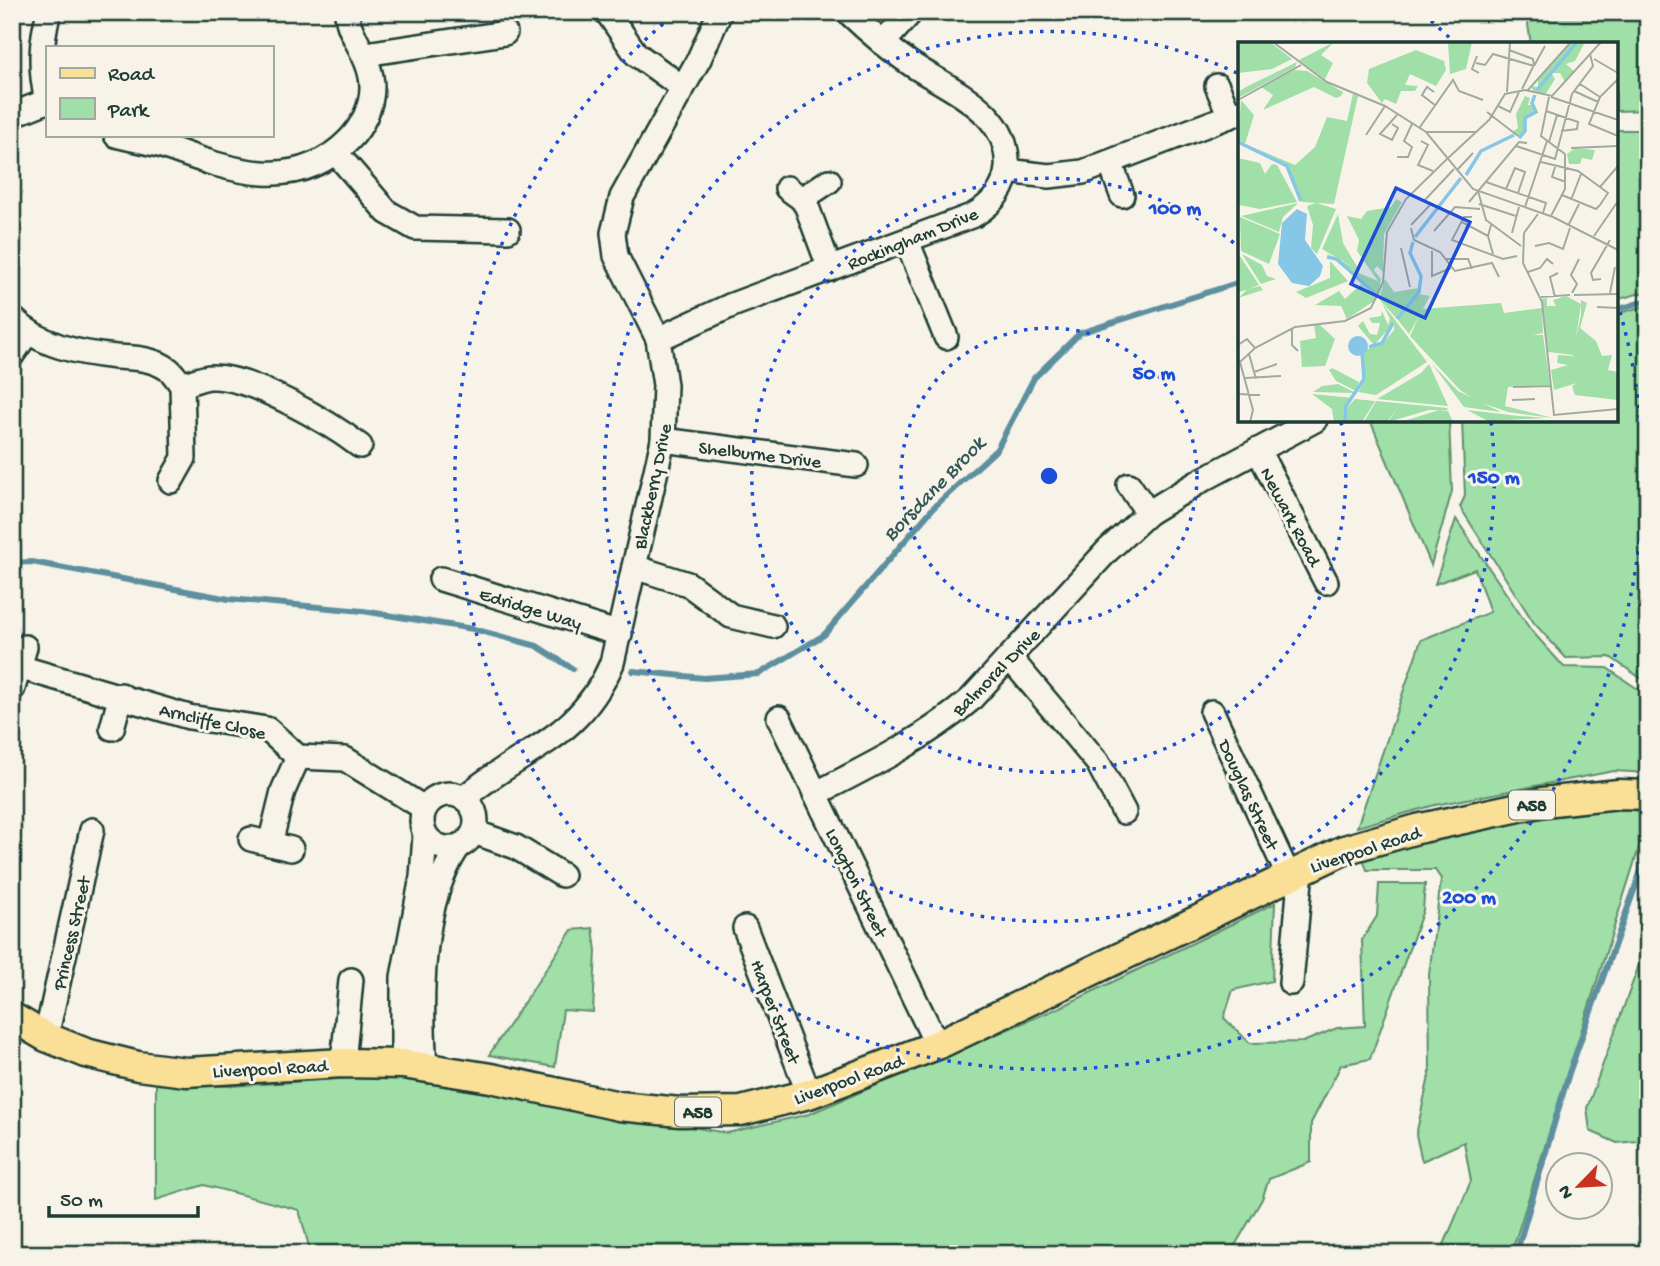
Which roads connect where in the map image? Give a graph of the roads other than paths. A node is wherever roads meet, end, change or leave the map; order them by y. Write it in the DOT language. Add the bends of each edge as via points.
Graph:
graph roads {
  1 [pos="48,12"];
  2 [pos="347,12"];
  3 [pos="607,12"];
  4 [pos="720,12"];
  5 [pos="848,12"];
  6 [pos="911,12"];
  7 [pos="505,33"];
  8 [pos="883,43"];
  9 [pos="365,54"];
  10 [pos="1217,86"];
  11 [pos="682,87"];
  12 [pos="46,97"];
  13 [pos="46,101"];
  14 [pos="1235,114"];
  15 [pos="12,115"];
  16 [pos="125,136"];
  17 [pos="176,142"];
  18 [pos="336,153"];
  19 [pos="1110,162"];
  20 [pos="1007,171"];
  21 [pos="829,181"];
  22 [pos="1122,195"];
  23 [pos="508,230"];
  24 [pos="907,241"];
  25 [pos="830,269"];
  26 [pos="20,325"];
  27 [pos="946,337"];
  28 [pos="657,339"];
  29 [pos="12,355"];
  30 [pos="181,385"];
  31 [pos="1311,422"];
  32 [pos="663,440"];
  33 [pos="360,446"];
  34 [pos="1258,450"];
  35 [pos="856,465"];
  36 [pos="171,481"];
  37 [pos="1129,485"];
  38 [pos="1148,513"];
  39 [pos="634,567"];
  40 [pos="441,579"];
  41 [pos="1326,582"];
  42 [pos="773,626"];
  43 [pos="620,634"];
  44 [pos="1010,658"];
  45 [pos="19,667"];
  46 [pos="121,695"];
  47 [pos="1212,712"];
  48 [pos="779,719"];
  49 [pos="112,728"];
  50 [pos="298,757"];
  51 [pos="815,794"];
  52 [pos="1648,795"];
  53 [pos="464,798"];
  54 [pos="424,808"];
  55 [pos="1124,812"];
  56 [pos="92,830"];
  57 [pos="425,835"];
  58 [pos="466,839"];
  59 [pos="271,844"];
  60 [pos="1294,872"];
  61 [pos="562,875"];
  62 [pos="745,928"];
  63 [pos="351,980"];
  64 [pos="1291,983"];
  65 [pos="12,1017"];
  66 [pos="47,1037"];
  67 [pos="937,1045"];
  68 [pos="343,1063"];
  69 [pos="414,1065"];
  70 [pos="809,1094"];
  1 -- 12 [label="street" via="40,71"];
  2 -- 9 [label="street" via="346,21"];
  3 -- 11 [label="street" via="636,54"];
  4 -- 11 [label="street, Blackberry Drive"];
  5 -- 8 [label="street"];
  6 -- 8 [label="street"];
  7 -- 9 [label="street"];
  8 -- 20 [label="street" via="990,117 1006,146"];
  9 -- 18 [label="street" via="372,88 362,126"];
  10 -- 14 [label="street"];
  11 -- 28 [label="street, Blackberry Drive" via="622,197 613,233 616,256"];
  13 -- 15 [label="street"];
  14 -- 19 [label="street"];
  16 -- 17 [label="street"];
  17 -- 18 [label="street" via="213,166 250,173 287,172"];
  18 -- 23 [label="street" via="387,212 415,228"];
  19 -- 20 [label="street" via="1062,176"];
  19 -- 22 [label="street"];
  20 -- 24 [label="street, Rockingham Drive" via="1000,191 985,209"];
  21 -- 25 [label="street" via="794,193"];
  24 -- 25 [label="street, Rockingham Drive"];
  24 -- 27 [label="street"];
  25 -- 28 [label="street, Rockingham Drive"];
  26 -- 29 [label="street"];
  26 -- 30 [label="street" via="57,346 145,359 169,369"];
  28 -- 32 [label="street, Blackberry Drive" via="665,385"];
  30 -- 33 [label="street" via="213,376 251,387 302,408"];
  30 -- 36 [label="street" via="184,458"];
  31 -- 34 [label="street, Balmoral Drive"];
  32 -- 35 [label="street, Shelburne Drive"];
  32 -- 39 [label="street, Blackberry Drive"];
  34 -- 38 [label="street, Balmoral Drive"];
  34 -- 41 [label="street, Newark Road"];
  37 -- 38 [label="street"];
  38 -- 44 [label="street, Balmoral Drive" via="1107,551"];
  39 -- 42 [label="street" via="688,584 731,616"];
  39 -- 43 [label="street, Blackberry Drive"];
  40 -- 43 [label="street, Edridge Way"];
  43 -- 53 [label="street, Blackberry Drive" via="601,688 575,722"];
  44 -- 51 [label="street, Balmoral Drive" via="970,700 928,734"];
  44 -- 55 [label="street" via="1098,763"];
  45 -- 46 [label="street, Arncliffe Close"];
  46 -- 49 [label="street"];
  46 -- 50 [label="street, Arncliffe Close" via="189,718 267,729"];
  47 -- 60 [label="street, Douglas Street"];
  48 -- 51 [label="street, Longton Street"];
  50 -- 54 [label="street" via="345,759"];
  50 -- 59 [label="street" via="283,791"];
  51 -- 67 [label="street, Longton Street"];
  52 -- 60 [label="main road, Liverpool Road / A58" via="1584,797 1485,814 1376,840"];
  53 -- 54 [label="street" via="438,796"];
  53 -- 58 [label="street" via="476,817"];
  54 -- 57 [label="street"];
  56 -- 66 [label="street, Princess Street"];
  57 -- 58 [label="street" via="444,848"];
  57 -- 69 [label="street" via="403,978"];
  58 -- 61 [label="street" via="516,847"];
  58 -- 69 [label="street" via="443,874 426,951"];
  60 -- 64 [label="street"];
  60 -- 67 [label="main road, Liverpool Road / A58"];
  62 -- 70 [label="street, Harper Street"];
  63 -- 68 [label="street"];
  65 -- 66 [label="main road, Liverpool Road / A58"];
  66 -- 68 [label="main road, Liverpool Road / A58" via="86,1053 186,1072"];
  67 -- 70 [label="main road, Liverpool Road / A58"];
  68 -- 69 [label="main road, Liverpool Road / A58"];
  69 -- 70 [label="main road, Liverpool Road / A58" via="648,1110 741,1111"];
}
